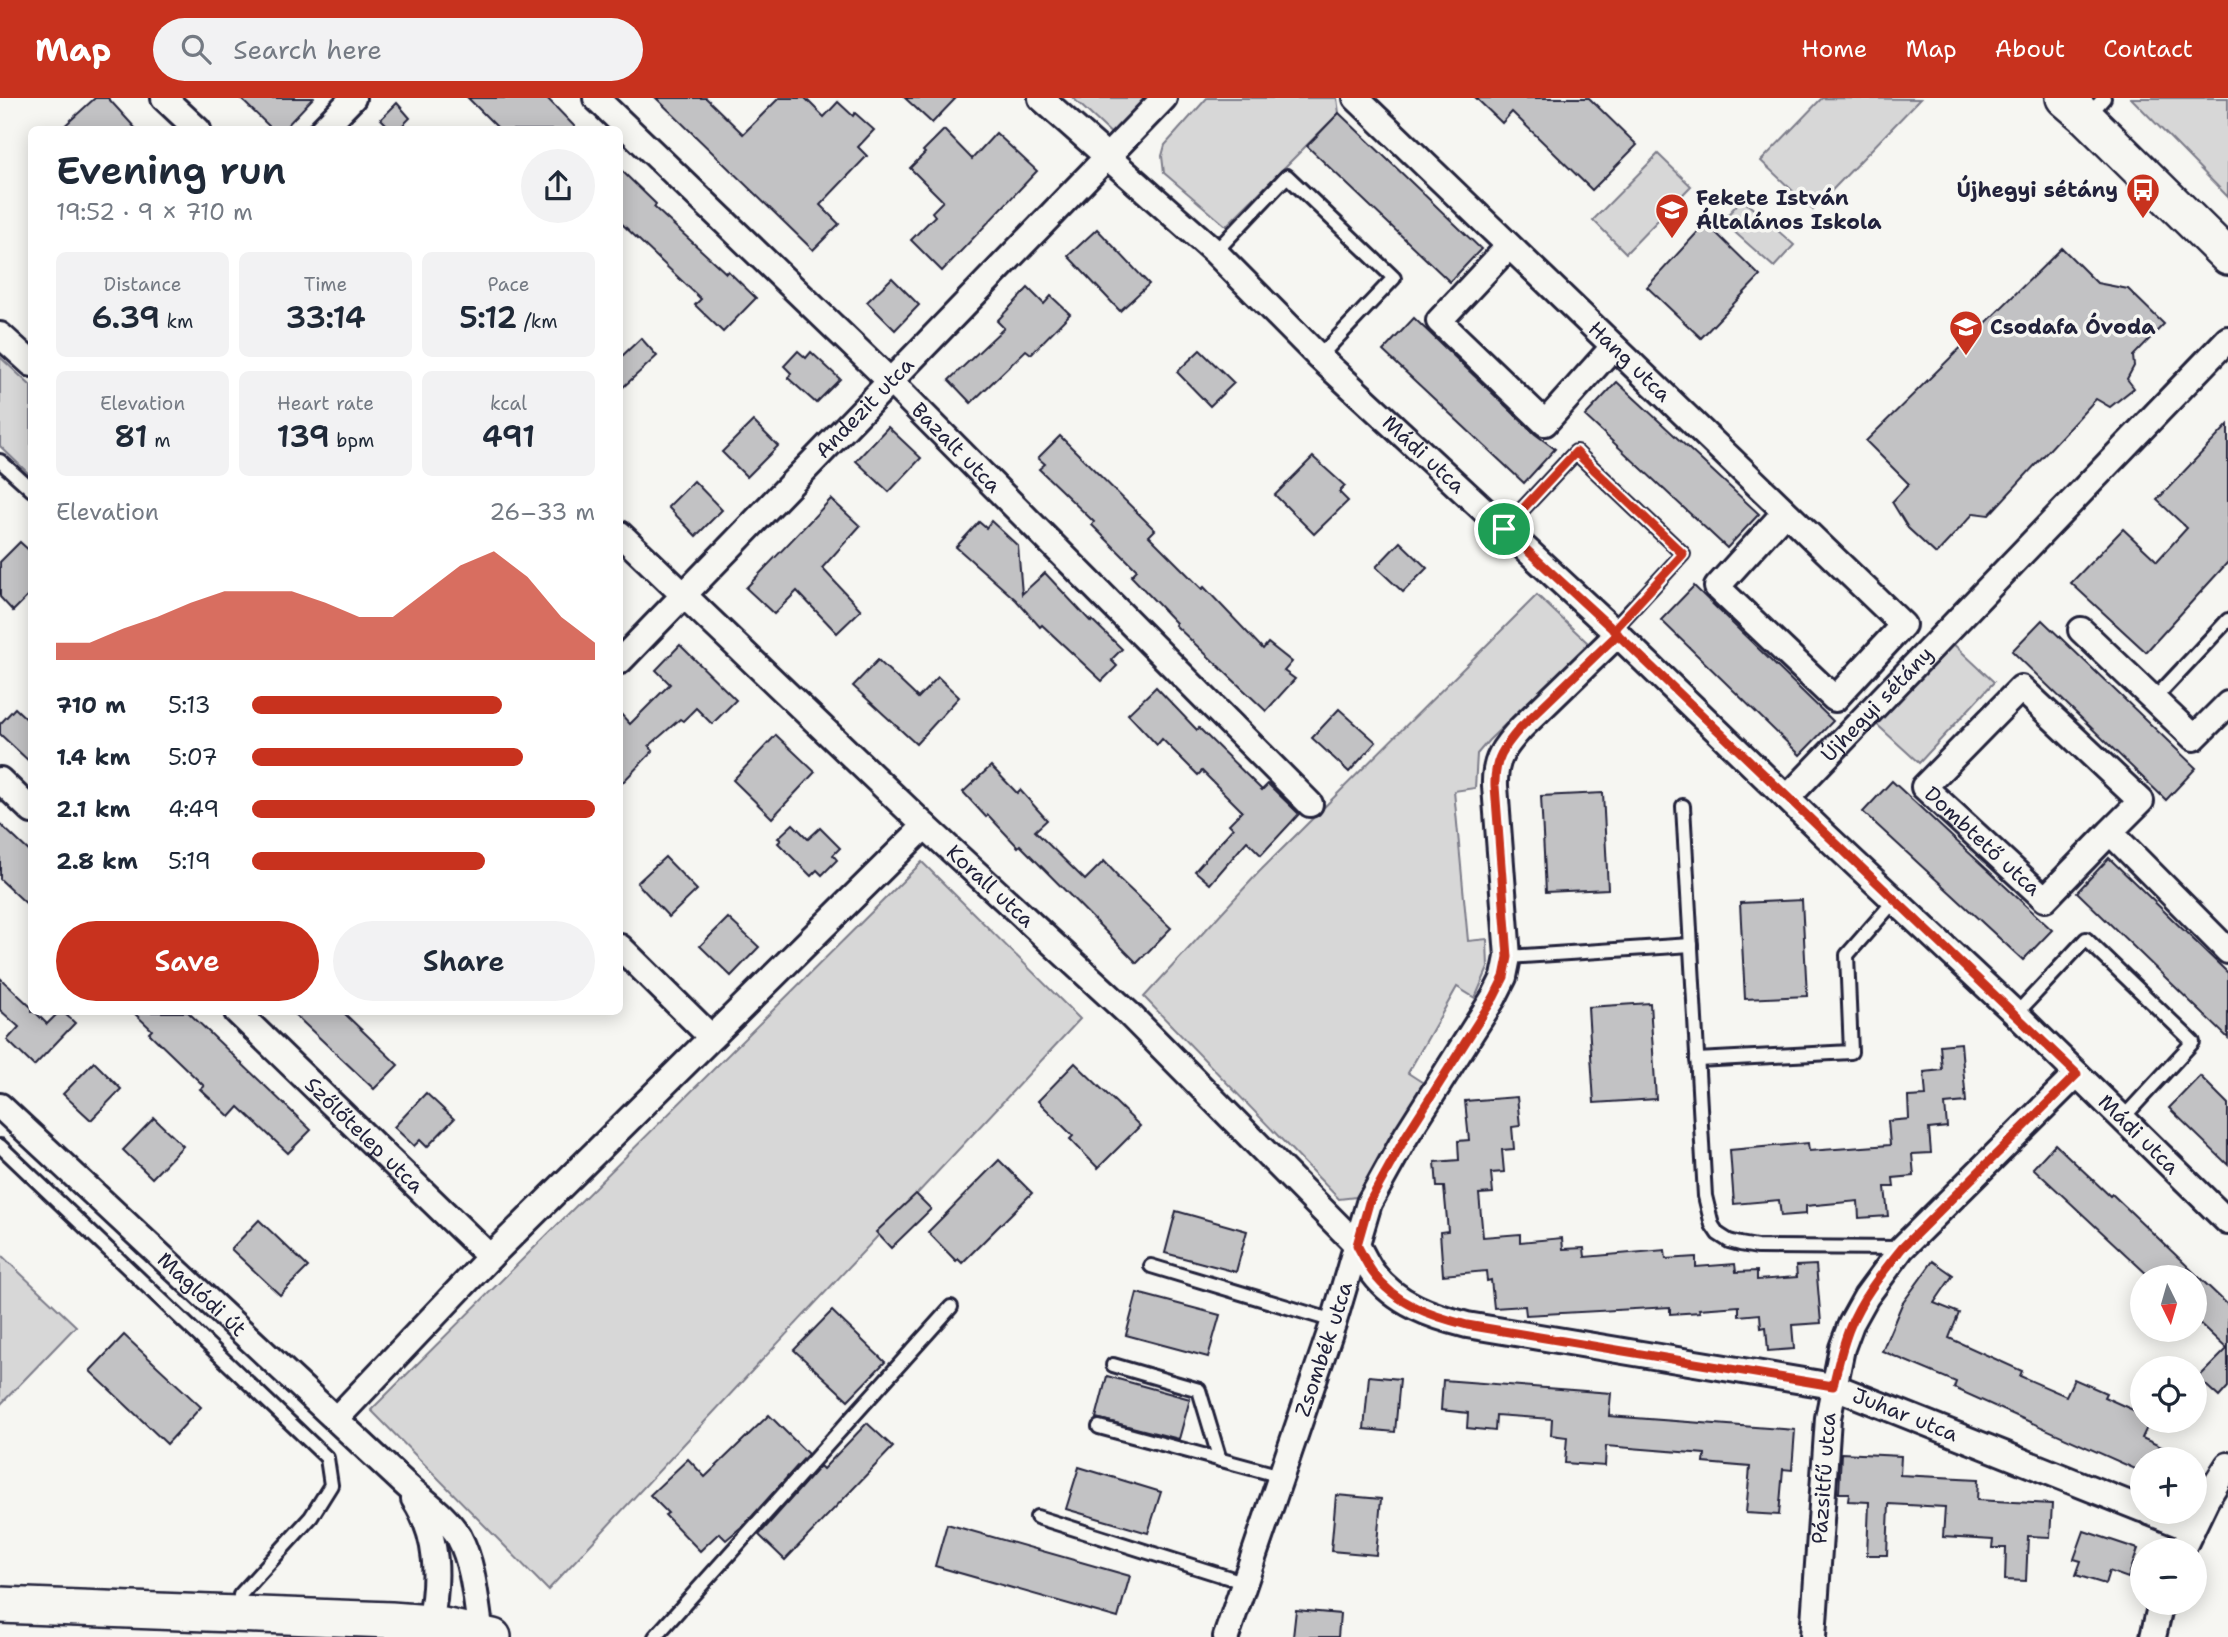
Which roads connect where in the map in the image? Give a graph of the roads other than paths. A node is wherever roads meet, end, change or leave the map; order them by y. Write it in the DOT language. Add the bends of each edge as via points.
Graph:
graph roads {
  1 [pos="164,98"];
  2 [pos="353,98"];
  3 [pos="596,98"];
  4 [pos="1041,98"];
  5 [pos="1164,98"];
  6 [pos="1356,98"];
  7 [pos="2085,104"];
  8 [pos="194,126"];
  9 [pos="326,126"];
  10 [pos="1107,156"];
  11 [pos="1509,246"];
  12 [pos="1215,252"];
  13 [pos="2228,257"];
  14 [pos="0,335"];
  15 [pos="2228,339"];
  16 [pos="1614,347"];
  17 [pos="1319,357"];
  18 [pos="28,361"];
  19 [pos="890,382"];
  20 [pos="0,461"];
  21 [pos="28,486"];
  22 [pos="1785,512"];
  23 [pos="1504,529"];
  24 [pos="623,537"];
  25 [pos="684,596"];
  26 [pos="2228,620"];
  27 [pos="2081,630"];
  28 [pos="1615,632"];
  29 [pos="623,658"];
  30 [pos="2154,699"];
  31 [pos="2228,704"];
  32 [pos="0,780"];
  33 [pos="1787,798"];
  34 [pos="1310,804"];
  35 [pos="1683,806"];
  36 [pos="28,807"];
  37 [pos="925,827"];
  38 [pos="2109,832"];
  39 [pos="1895,900"];
  40 [pos="1691,945"];
  41 [pos="623,950"];
  42 [pos="2228,951"];
  43 [pos="1508,957"];
  44 [pos="2016,1014"];
  45 [pos="240,1015"];
  46 [pos="711,1037"];
  47 [pos="1697,1060"];
  48 [pos="2077,1074"];
  49 [pos="0,1106"];
  50 [pos="2122,1119"];
  51 [pos="0,1146"];
  52 [pos="2228,1222"];
  53 [pos="1357,1245"];
  54 [pos="1902,1248"];
  55 [pos="490,1257"];
  56 [pos="1151,1266"];
  57 [pos="951,1307"];
  58 [pos="1334,1321"];
  59 [pos="1113,1365"];
  60 [pos="1833,1386"];
  61 [pos="336,1419"];
  62 [pos="1099,1427"];
  63 [pos="1220,1460"];
  64 [pos="2228,1465"];
  65 [pos="1281,1476"];
  66 [pos="404,1483"];
  67 [pos="2130,1504"];
  68 [pos="1038,1517"];
  69 [pos="2165,1524"];
  70 [pos="2184,1538"];
  71 [pos="2188,1538"];
  72 [pos="1246,1583"];
  73 [pos="0,1605"];
  74 [pos="239,1615"];
  75 [pos="2158,1615"];
  76 [pos="430,1623"];
  77 [pos="487,1635"];
  78 [pos="655,1637"];
  79 [pos="1226,1637"];
  80 [pos="1813,1637"];
  81 [pos="2153,1637"];
  1 -- 8 [label="street"];
  2 -- 9 [label="street"];
  3 -- 19 [label="street, Bazalt utca"];
  4 -- 10 [label="street, Mádi utca"];
  5 -- 10 [label="street, Andezit utca"];
  6 -- 11 [label="street, Hang utca"];
  7 -- 13 [label="street"];
  10 -- 12 [label="street, Mádi utca"];
  10 -- 19 [label="street, Andezit utca"];
  11 -- 16 [label="street, Hang utca"];
  11 -- 16 [label="street" via="1439,321 1545,423"];
  12 -- 17 [label="street, Mádi utca"];
  12 -- 17 [label="lane" via="1287,176 1394,278"];
  14 -- 18 [label="street"];
  15 -- 33 [label="street, Újhegyi sétány"];
  16 -- 22 [label="street, Hang utca"];
  17 -- 23 [label="street, Mádi utca"];
  19 -- 25 [label="street, Andezit utca"];
  19 -- 34 [label="street, Bazalt utca"];
  20 -- 21 [label="lane"];
  22 -- 22 [label="street, Hang utca" via="1903,625 1835,699 1717,587"];
  23 -- 28 [label="street, Mádi utca"];
  23 -- 28 [label="lane" via="1576,452 1683,554"];
  24 -- 25 [label="street, Korall utca"];
  25 -- 29 [label="street, Andezit utca"];
  25 -- 37 [label="street, Korall utca"];
  26 -- 30 [label="lane"];
  27 -- 30 [label="street"];
  28 -- 33 [label="street, Mádi utca"];
  28 -- 43 [label="street, Zsombék utca" via="1521,727 1497,761"];
  30 -- 31 [label="street" via="2194,738"];
  32 -- 36 [label="street"];
  33 -- 39 [label="street, Mádi utca"];
  35 -- 40 [label="lane"];
  37 -- 46 [label="street"];
  37 -- 53 [label="street, Korall utca" via="1128,1013"];
  38 -- 38 [label="street, Dombtető utca" via="2141,801 2021,688 1924,787 2045,899"];
  38 -- 42 [label="street"];
  39 -- 44 [label="street, Mádi utca"];
  39 -- 47 [label="lane" via="1847,955 1851,1052"];
  40 -- 43 [label="lane"];
  40 -- 47 [label="lane"];
  41 -- 46 [label="street"];
  43 -- 53 [label="street, Zsombék utca" via="1494,997 1369,1203"];
  44 -- 48 [label="street, Mádi utca"];
  44 -- 50 [label="lane" via="2086,939 2193,1042"];
  45 -- 55 [label="street, Szőlőtelep utca"];
  46 -- 55 [label="street"];
  47 -- 54 [label="lane" via="1705,1196 1718,1234 1757,1247"];
  48 -- 50 [label="street, Mádi utca"];
  48 -- 54 [label="street, Pázsitfű utca"];
  49 -- 61 [label="street, Maglódi út"];
  50 -- 52 [label="street, Mádi utca"];
  51 -- 74 [label="lane" via="327,1458 331,1485 311,1517 240,1595"];
  53 -- 58 [label="street, Zsombék utca"];
  53 -- 60 [label="street, Juhar utca" via="1374,1275 1413,1307 1435,1317"];
  54 -- 60 [label="street, Pázsitfű utca" via="1851,1324"];
  55 -- 61 [label="street"];
  56 -- 58 [label="lane"];
  57 -- 78 [label="lane"];
  58 -- 65 [label="street, Zsombék utca"];
  59 -- 63 [label="lane" via="1199,1390"];
  60 -- 67 [label="street, Juhar utca"];
  60 -- 80 [label="street, Pázsitfű utca"];
  61 -- 66 [label="street, Maglódi út"];
  62 -- 63 [label="lane"];
  63 -- 65 [label="lane"];
  64 -- 71 [label="street"];
  65 -- 72 [label="street, Zsombék utca"];
  66 -- 76 [label="street, Maglódi út" via="432,1536 436,1583"];
  66 -- 77 [label="street, Maglódi út" via="459,1537"];
  68 -- 72 [label="lane"];
  69 -- 70 [label="street"];
  72 -- 79 [label="street, Zsombék utca"];
  73 -- 74 [label="street"];
  74 -- 76 [label="street"];
  75 -- 81 [label="street"];
  76 -- 77 [label="street, Maglódi út"];
}
